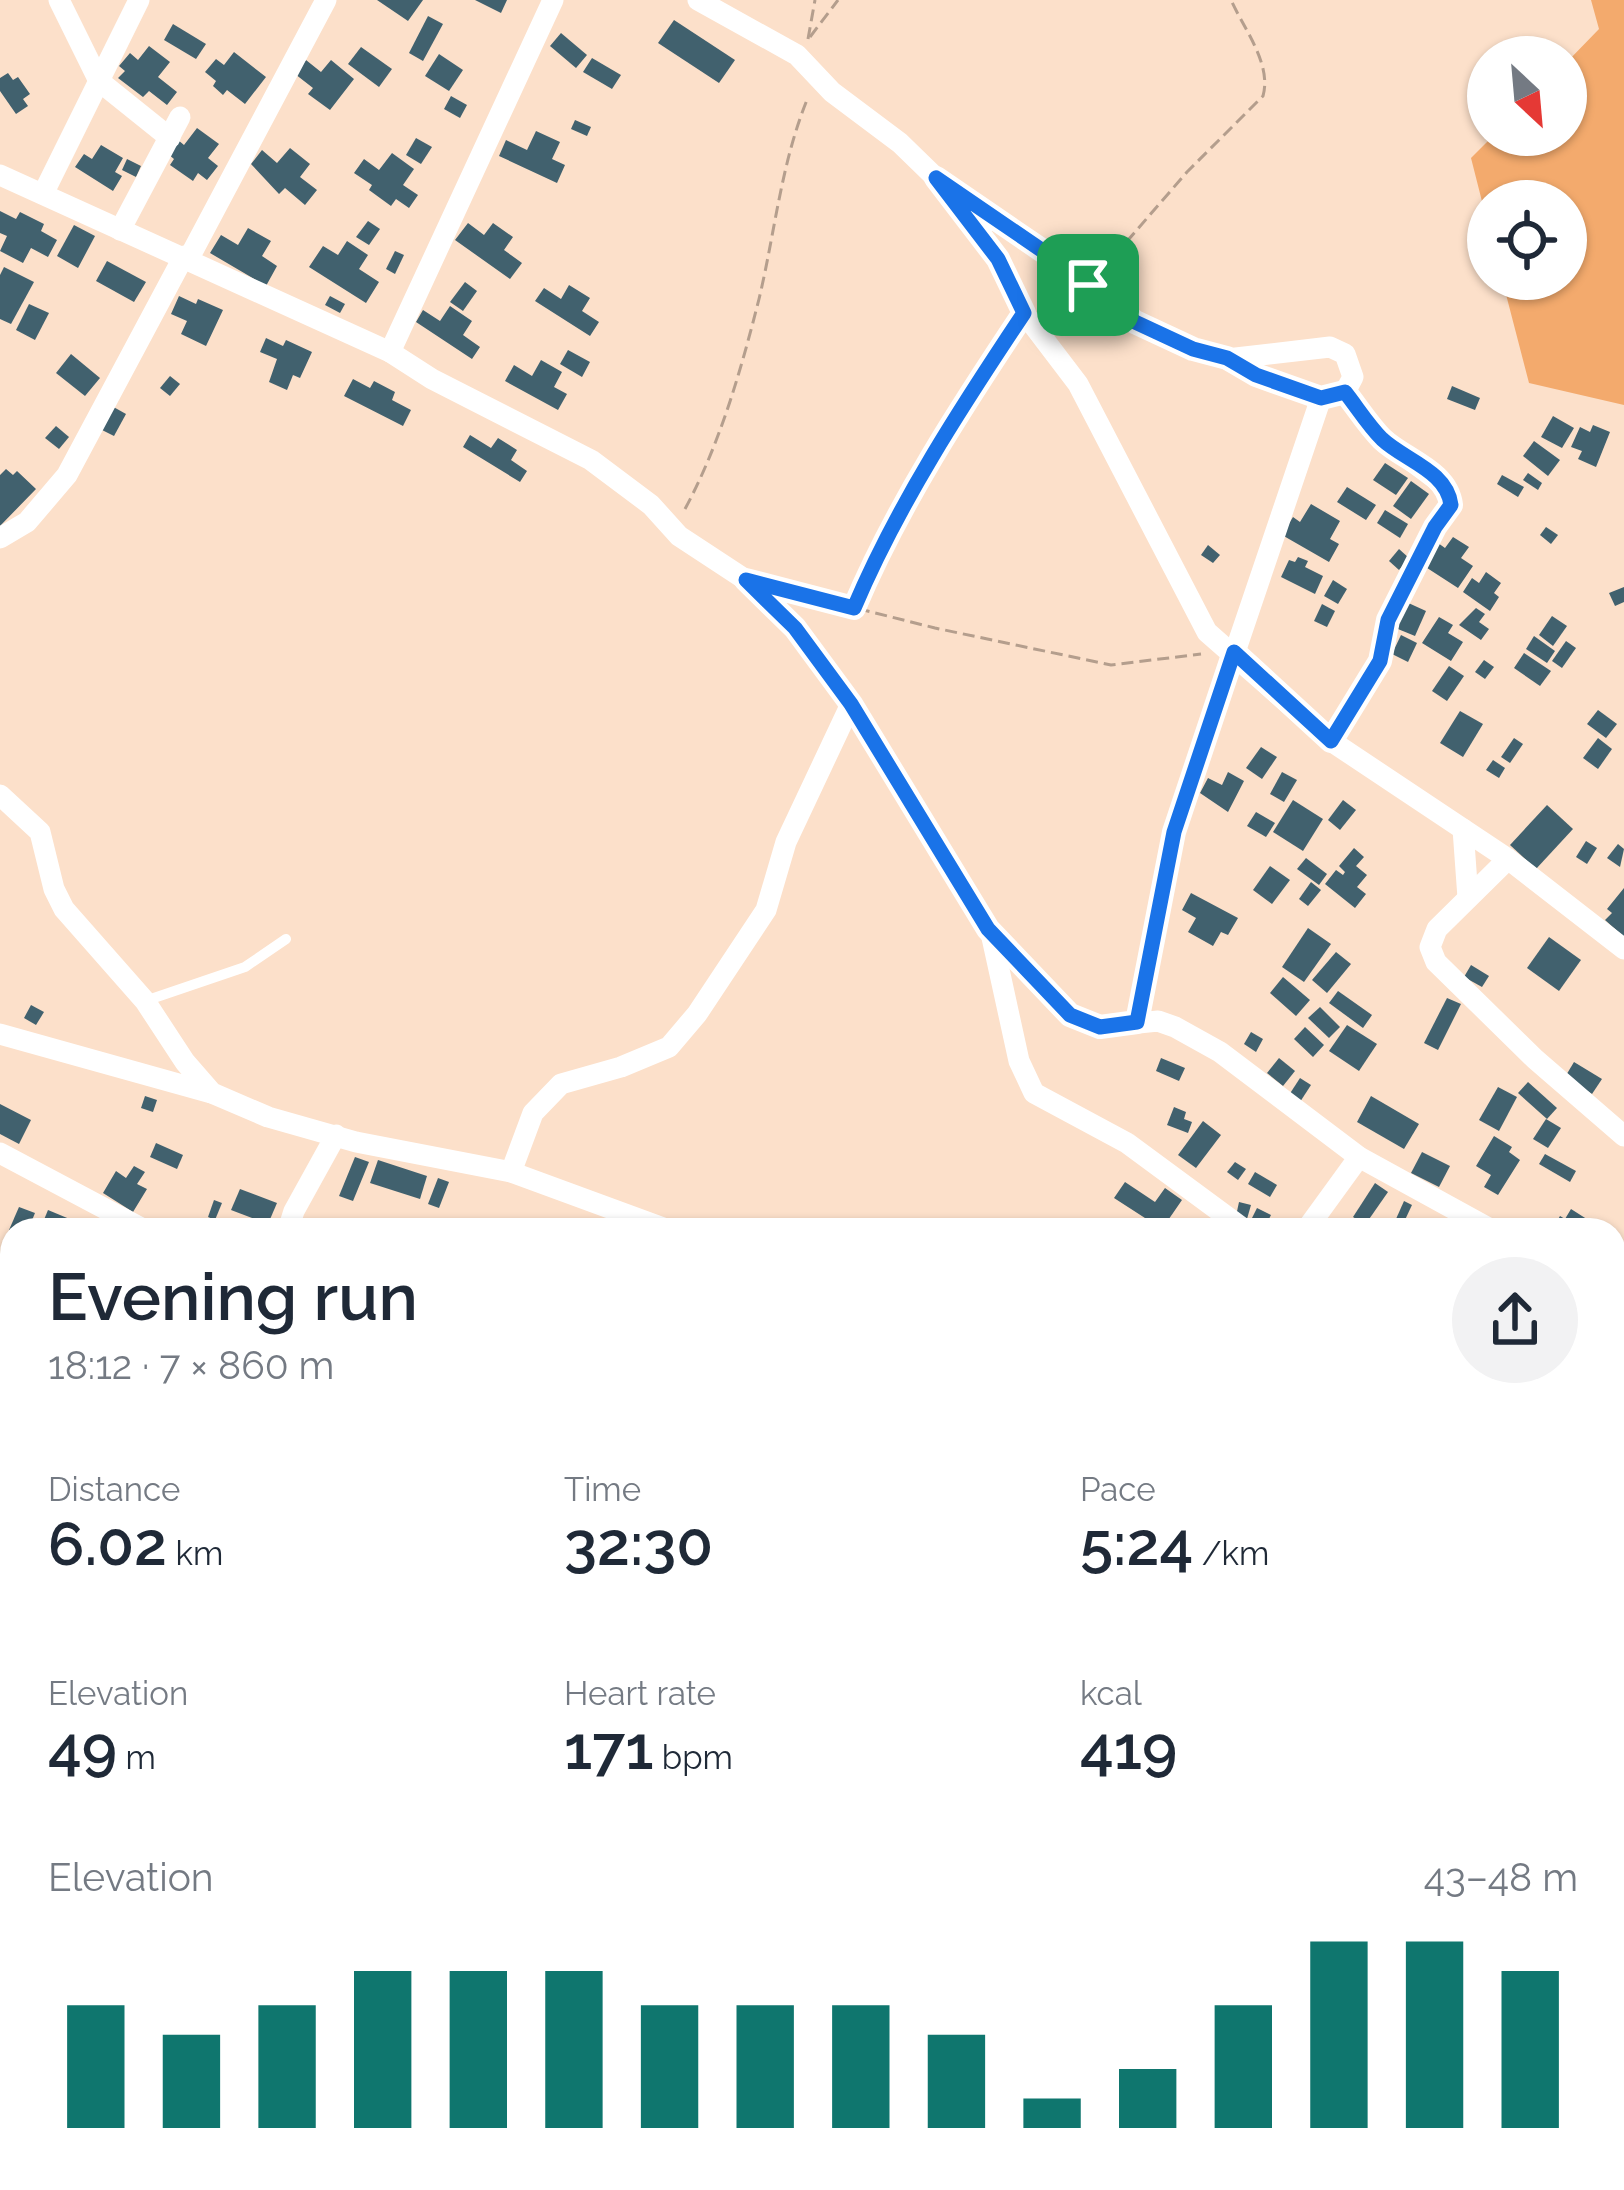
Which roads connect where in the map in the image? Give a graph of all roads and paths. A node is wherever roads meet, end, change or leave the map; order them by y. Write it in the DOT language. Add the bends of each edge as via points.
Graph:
graph roads {
  1 [pos="59,0"];
  2 [pos="139,0"];
  3 [pos="326,0"];
  4 [pos="553,0"];
  5 [pos="698,0"];
  6 [pos="815,0"];
  7 [pos="838,0"];
  8 [pos="1231,0"];
  9 [pos="818,77"];
  10 [pos="100,81"];
  11 [pos="0,175"];
  12 [pos="936,178"];
  13 [pos="43,194"];
  14 [pos="119,230"];
  15 [pos="186,257"];
  16 [pos="1088,285"];
  17 [pos="1024,313"];
  18 [pos="390,352"];
  19 [pos="1227,358"];
  20 [pos="1345,392"];
  21 [pos="1321,398"];
  22 [pos="674,530"];
  23 [pos="0,538"];
  24 [pos="789,591"];
  25 [pos="854,608"];
  26 [pos="1234,652"];
  27 [pos="851,704"];
  28 [pos="1331,741"];
  29 [pos="0,795"];
  30 [pos="1463,829"];
  31 [pos="1508,859"];
  32 [pos="1468,898"];
  33 [pos="991,932"];
  34 [pos="286,939"];
  35 [pos="1624,949"];
  36 [pos="145,1000"];
  37 [pos="1137,1022"];
  38 [pos="0,1034"];
  39 [pos="212,1093"];
  40 [pos="336,1135"];
  41 [pos="1624,1136"];
  42 [pos="0,1153"];
  43 [pos="1359,1157"];
  44 [pos="511,1172"];
  45 [pos="122,1218"];
  46 [pos="294,1218"];
  47 [pos="636,1218"];
  48 [pos="1229,1218"];
  49 [pos="1315,1218"];
  50 [pos="1470,1218"];
  1 -- 10 [label="street"];
  2 -- 10 [label="street"];
  3 -- 15 [label="street"];
  4 -- 18 [label="street"];
  5 -- 9 [label="street" via="796,55"];
  6 -- 7 [label="path" via="808,40"];
  8 -- 16 [label="path" via="1264,68 1263,96"];
  9 -- 12 [label="street"];
  9 -- 22 [label="path" via="794,133 736,380"];
  10 -- 13 [label="street"];
  10 -- 14 [label="street" via="175,127"];
  11 -- 13 [label="street"];
  12 -- 16 [label="street"];
  12 -- 17 [label="street" via="998,259"];
  13 -- 14 [label="street"];
  14 -- 15 [label="street"];
  15 -- 18 [label="street"];
  15 -- 23 [label="street" via="67,475 27,522"];
  16 -- 19 [label="street" via="1135,322"];
  17 -- 25 [label="path" via="932,460"];
  17 -- 26 [label="street" via="1078,383 1207,632"];
  18 -- 22 [label="street" via="591,460"];
  19 -- 20 [label="street" via="1338,350 1353,369"];
  19 -- 21 [label="street"];
  20 -- 21 [label="street"];
  20 -- 28 [label="street" via="1381,438 1445,486 1451,505 1388,620 1380,661"];
  21 -- 26 [label="street"];
  22 -- 27 [label="street" via="746,580 795,628"];
  24 -- 25 [label="path"];
  25 -- 26 [label="path" via="1112,665"];
  26 -- 28 [label="street"];
  26 -- 37 [label="street" via="1174,832"];
  27 -- 33 [label="street"];
  27 -- 44 [label="street" via="786,842 766,910 697,1014 670,1047 561,1084 533,1113"];
  28 -- 30 [label="street"];
  29 -- 36 [label="street" via="40,832 64,909"];
  30 -- 31 [label="street"];
  30 -- 32 [label="street"];
  31 -- 32 [label="street"];
  31 -- 35 [label="street"];
  32 -- 41 [label="street" via="1430,939 1436,962"];
  33 -- 37 [label="street" via="1070,1015 1100,1027"];
  33 -- 48 [label="street" via="1019,1061 1034,1093 1127,1143"];
  34 -- 36 [label="lane" via="245,967"];
  36 -- 39 [label="street"];
  37 -- 43 [label="street" via="1175,1027 1220,1052"];
  38 -- 39 [label="street"];
  39 -- 40 [label="street"];
  40 -- 44 [label="street"];
  40 -- 46 [label="street"];
  42 -- 45 [label="street"];
  43 -- 49 [label="street"];
  43 -- 50 [label="street"];
  44 -- 47 [label="street"];
}
